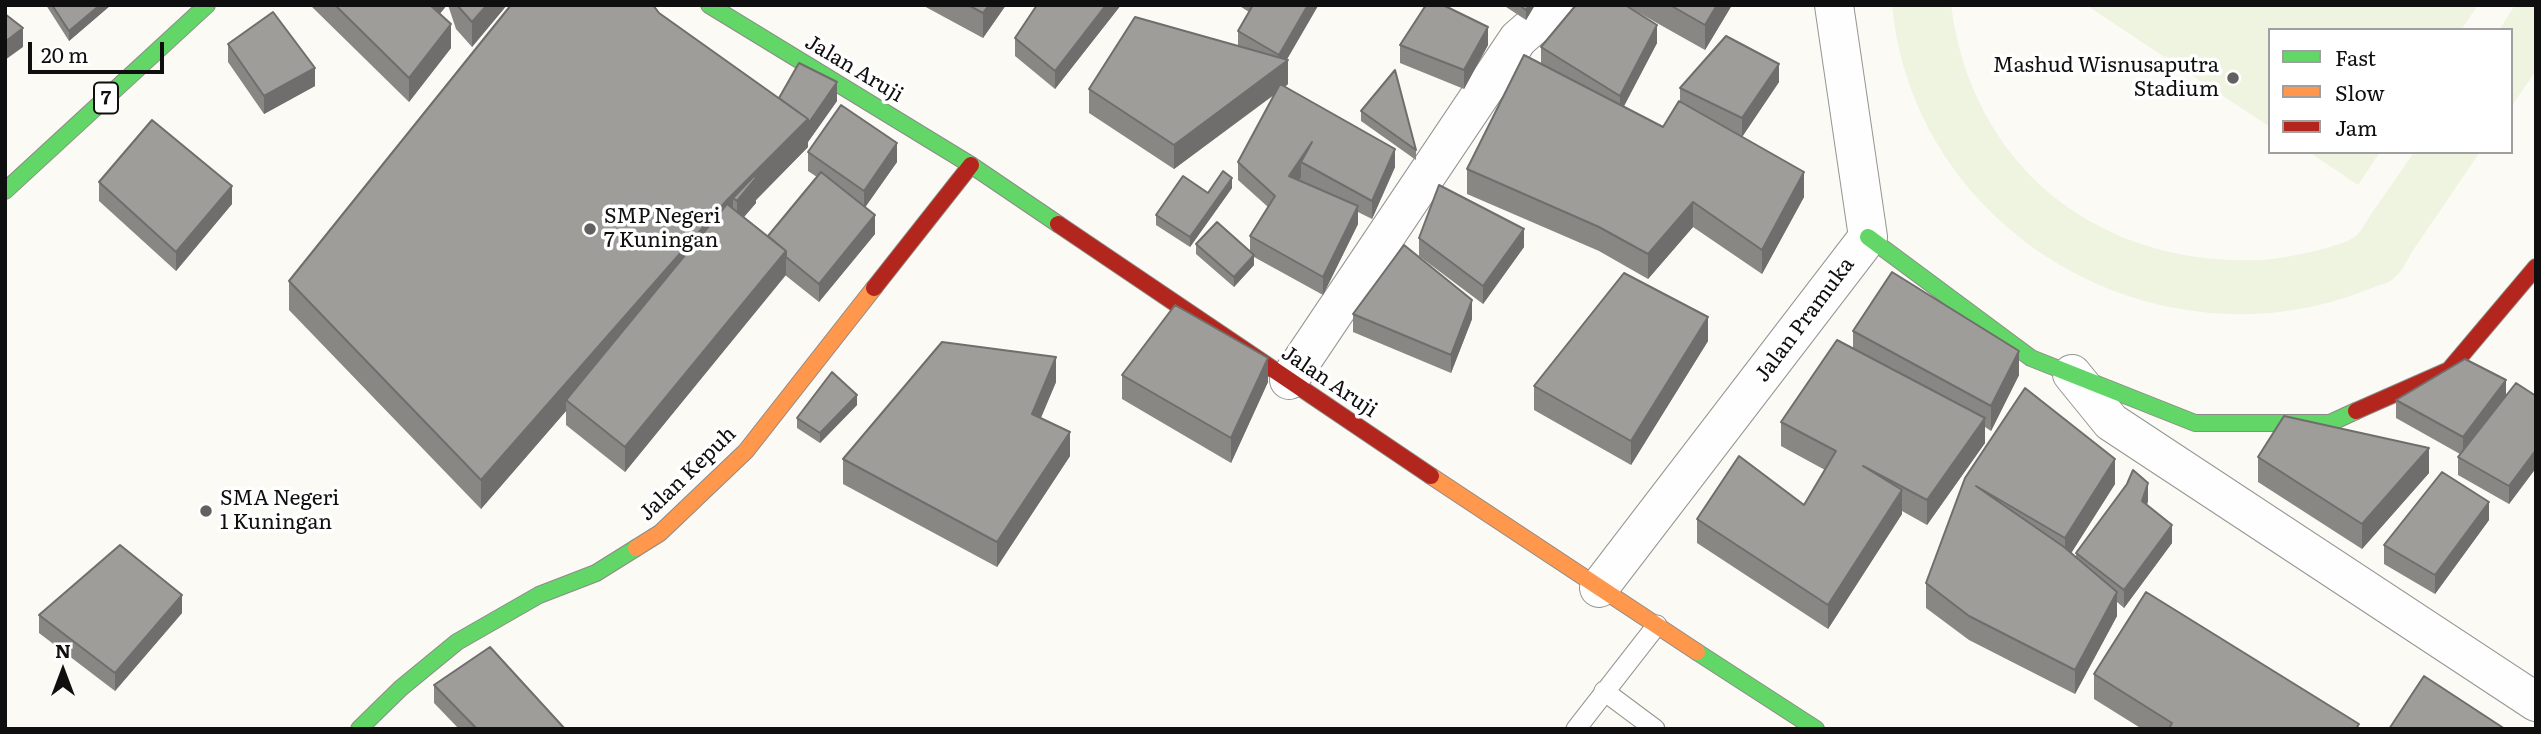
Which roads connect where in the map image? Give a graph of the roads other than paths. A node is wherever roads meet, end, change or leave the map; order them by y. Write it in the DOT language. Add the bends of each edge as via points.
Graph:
graph roads {
  1 [pos="207,5"];
  2 [pos="709,5"];
  3 [pos="1558,5"];
  4 [pos="1834,5"];
  5 [pos="971,164"];
  6 [pos="5,191"];
  7 [pos="1868,237"];
  8 [pos="2536,267"];
  9 [pos="2072,374"];
  10 [pos="1289,380"];
  11 [pos="1600,588"];
  12 [pos="1657,625"];
  13 [pos="1604,691"];
  14 [pos="2536,702"];
  15 [pos="359,729"];
  16 [pos="1576,729"];
  17 [pos="1655,729"];
  18 [pos="1816,729"];
  1 -- 6 [label="street, 7"];
  2 -- 5 [label="street, Jalan Aruji"];
  3 -- 10 [label="street" via="1518,39"];
  4 -- 7 [label="street, Jalan Pramuka"];
  5 -- 10 [label="street, Jalan Aruji"];
  5 -- 15 [label="street, Jalan Kepuh" via="746,451 660,533 596,573 539,595 457,642"];
  7 -- 9 [label="street" via="2031,358"];
  7 -- 11 [label="street, Jalan Pramuka"];
  8 -- 9 [label="street" via="2449,370 2330,423 2195,423"];
  9 -- 14 [label="street" via="2111,422"];
  10 -- 11 [label="street, Jalan Aruji"];
  11 -- 12 [label="street, Jalan Aruji"];
  12 -- 13 [label="lane"];
  12 -- 18 [label="street, Jalan Aruji"];
  13 -- 16 [label="lane"];
  13 -- 17 [label="lane"];
}
